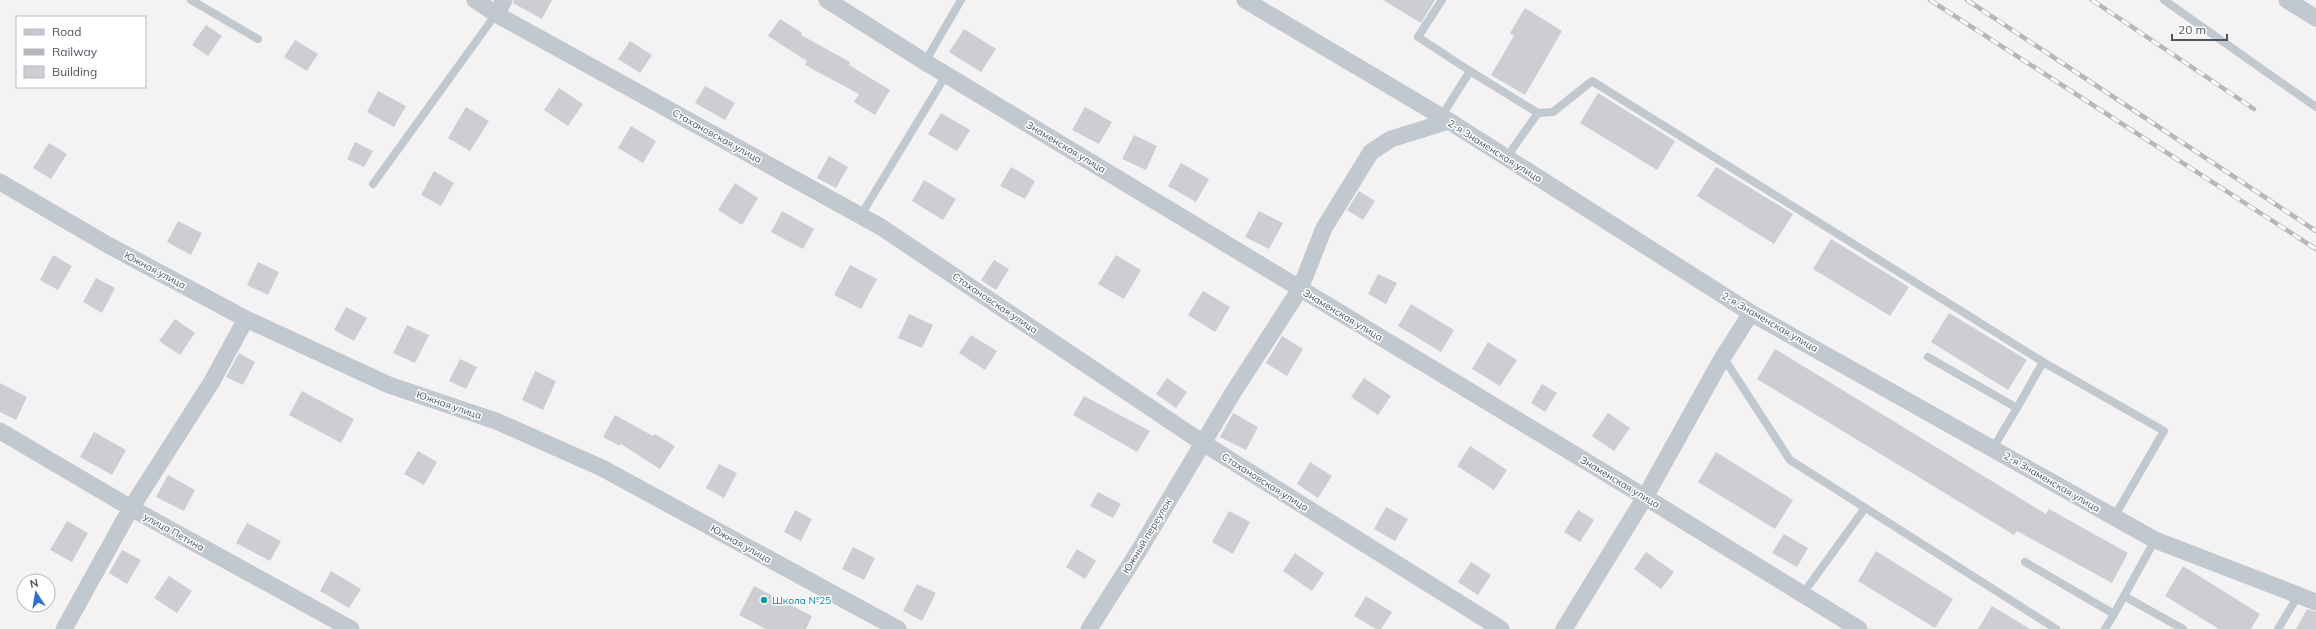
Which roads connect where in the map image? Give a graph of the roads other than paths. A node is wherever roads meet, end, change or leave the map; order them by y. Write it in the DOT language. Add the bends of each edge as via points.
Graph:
graph roads {
  1 [pos="191,0"];
  2 [pos="475,0"];
  3 [pos="827,0"];
  4 [pos="961,0"];
  5 [pos="1245,0"];
  6 [pos="1442,0"];
  7 [pos="2164,0"];
  8 [pos="2286,0"];
  9 [pos="500,7"];
  10 [pos="2316,18"];
  11 [pos="258,39"];
  12 [pos="925,62"];
  13 [pos="1470,70"];
  14 [pos="946,75"];
  15 [pos="2316,107"];
  16 [pos="1538,113"];
  17 [pos="1445,119"];
  18 [pos="1506,158"];
  19 [pos="0,182"];
  20 [pos="373,184"];
  21 [pos="861,215"];
  22 [pos="1300,289"];
  23 [pos="1751,313"];
  24 [pos="246,318"];
  25 [pos="1723,357"];
  26 [pos="1928,357"];
  27 [pos="2043,362"];
  28 [pos="2017,408"];
  29 [pos="0,431"];
  30 [pos="1203,443"];
  31 [pos="1993,448"];
  32 [pos="1646,497"];
  33 [pos="131,508"];
  34 [pos="1865,508"];
  35 [pos="2114,517"];
  36 [pos="2155,540"];
  37 [pos="2025,562"];
  38 [pos="1802,595"];
  39 [pos="2124,596"];
  40 [pos="2298,596"];
  41 [pos="2316,602"];
  42 [pos="2114,614"];
  43 [pos="887,626"];
  44 [pos="64,629"];
  45 [pos="351,629"];
  46 [pos="1088,629"];
  47 [pos="1501,629"];
  48 [pos="1564,629"];
  49 [pos="1859,629"];
  50 [pos="2056,629"];
  51 [pos="2105,629"];
  52 [pos="2183,629"];
  53 [pos="2278,629"];
  1 -- 11 [label="lane"];
  2 -- 9 [label="street, Стахановская улица"];
  3 -- 12 [label="street, Знаменская улица"];
  4 -- 12 [label="lane"];
  5 -- 17 [label="street, 2-я Знаменская улица"];
  6 -- 13 [label="lane" via="1418,37"];
  7 -- 15 [label="lane"];
  8 -- 10 [label="street"];
  9 -- 20 [label="lane"];
  9 -- 21 [label="street, Стахановская улица"];
  12 -- 14 [label="street, Знаменская улица"];
  13 -- 16 [label="lane"];
  13 -- 17 [label="lane"];
  14 -- 21 [label="lane"];
  14 -- 22 [label="street, Знаменская улица"];
  16 -- 18 [label="lane"];
  16 -- 27 [label="lane" via="1553,112 1592,81"];
  17 -- 18 [label="street, 2-я Знаменская улица"];
  17 -- 22 [label="street, Южный переулок" via="1391,139 1371,152 1324,228"];
  18 -- 23 [label="street, 2-я Знаменская улица"];
  19 -- 24 [label="street, Южная улица" via="108,246"];
  21 -- 30 [label="street, Стахановская улица"];
  22 -- 30 [label="street, Южный переулок"];
  22 -- 32 [label="street, Знаменская улица"];
  23 -- 25 [label="street"];
  23 -- 31 [label="street, 2-я Знаменская улица"];
  24 -- 33 [label="street" via="211,383"];
  24 -- 43 [label="street, Южная улица" via="388,384 496,421 602,468"];
  25 -- 32 [label="street"];
  25 -- 34 [label="lane" via="1790,460"];
  26 -- 28 [label="lane"];
  27 -- 28 [label="lane"];
  27 -- 35 [label="lane" via="2164,431"];
  28 -- 31 [label="lane"];
  29 -- 33 [label="street, улица Петина"];
  30 -- 46 [label="street, Южный переулок"];
  30 -- 47 [label="street, Стахановская улица"];
  31 -- 35 [label="street, 2-я Знаменская улица"];
  32 -- 38 [label="street, Знаменская улица"];
  32 -- 48 [label="street"];
  33 -- 44 [label="street"];
  33 -- 45 [label="street, улица Петина"];
  34 -- 38 [label="lane"];
  34 -- 50 [label="lane"];
  35 -- 36 [label="street, 2-я Знаменская улица"];
  36 -- 39 [label="lane"];
  36 -- 40 [label="street, 2-я Знаменская улица"];
  37 -- 42 [label="lane"];
  38 -- 49 [label="street, Знаменская улица"];
  39 -- 42 [label="lane"];
  39 -- 52 [label="lane"];
  40 -- 41 [label="street, 2-я Знаменская улица"];
  40 -- 53 [label="lane"];
  42 -- 51 [label="lane"];
}
